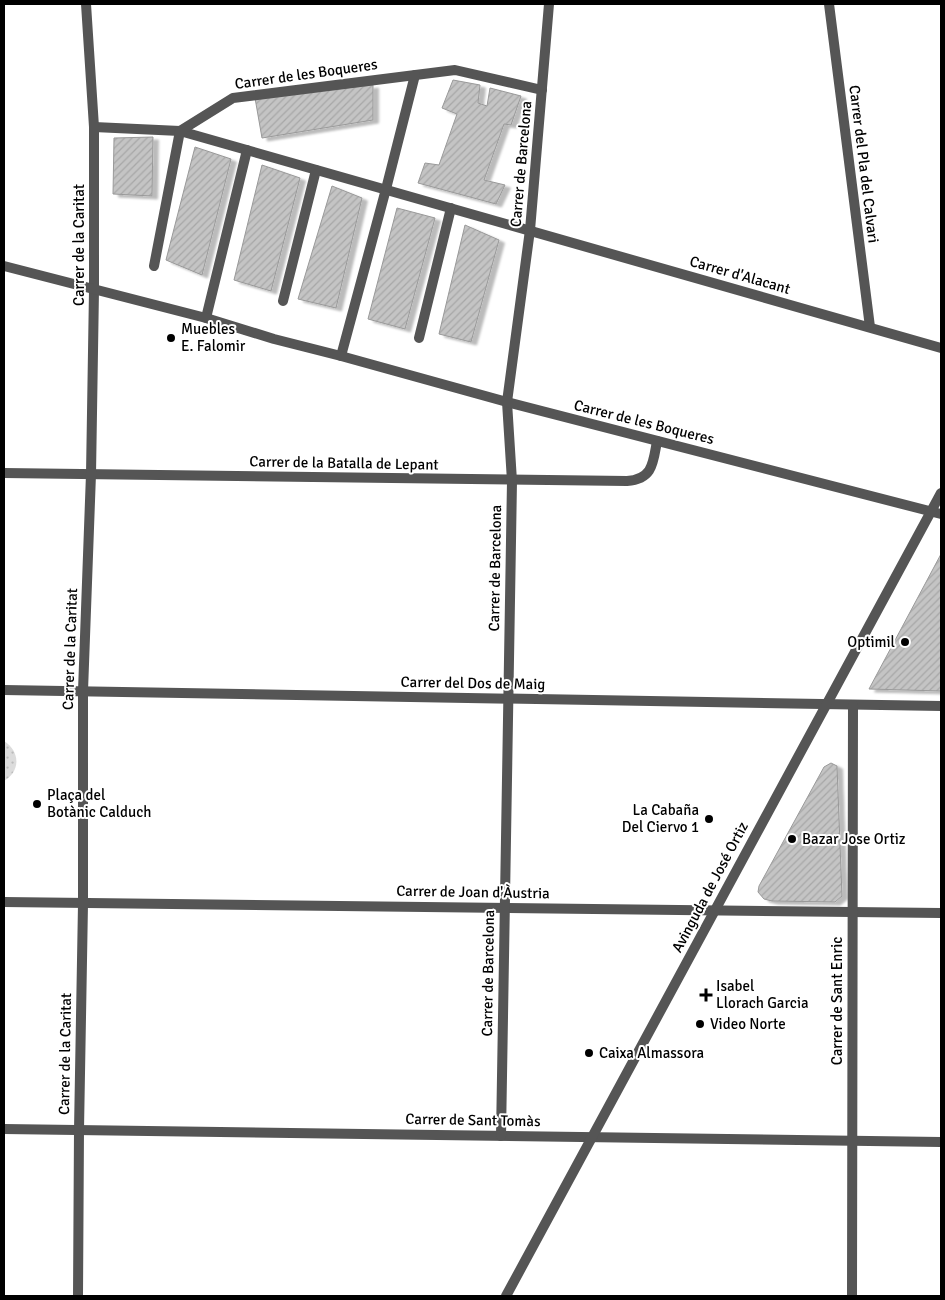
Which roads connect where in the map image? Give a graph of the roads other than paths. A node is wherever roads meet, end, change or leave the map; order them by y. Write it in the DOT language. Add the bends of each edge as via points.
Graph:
graph roads {
  1 [pos="86,4"];
  2 [pos="549,4"];
  3 [pos="829,4"];
  4 [pos="414,75"];
  5 [pos="542,90"];
  6 [pos="94,127"];
  7 [pos="180,131"];
  8 [pos="247,150"];
  9 [pos="316,170"];
  10 [pos="386,189"];
  11 [pos="451,208"];
  12 [pos="530,230"];
  13 [pos="4,266"];
  14 [pos="154,266"];
  15 [pos="94,290"];
  16 [pos="283,301"];
  17 [pos="206,318"];
  18 [pos="870,327"];
  19 [pos="419,338"];
  20 [pos="941,348"];
  21 [pos="341,356"];
  22 [pos="507,402"];
  23 [pos="657,440"];
  24 [pos="4,473"];
  25 [pos="90,474"];
  26 [pos="512,481"];
  27 [pos="941,493"];
  28 [pos="936,513"];
  29 [pos="4,690"];
  30 [pos="83,691"];
  31 [pos="508,699"];
  32 [pos="826,704"];
  33 [pos="853,705"];
  34 [pos="941,706"];
  35 [pos="4,902"];
  36 [pos="83,904"];
  37 [pos="505,907"];
  38 [pos="714,910"];
  39 [pos="852,912"];
  40 [pos="941,913"];
  41 [pos="4,1129"];
  42 [pos="79,1130"];
  43 [pos="501,1136"];
  44 [pos="592,1137"];
  45 [pos="852,1141"];
  46 [pos="941,1142"];
  47 [pos="78,1296"];
  48 [pos="506,1296"];
  49 [pos="852,1296"];
  1 -- 6 [label="street, Carrer de la Caritat"];
  2 -- 5 [label="street, Carrer de Barcelona"];
  3 -- 18 [label="street, Carrer del Pla del Calvari"];
  4 -- 5 [label="street, Carrer de les Boqueres" via="455,70"];
  4 -- 7 [label="street, Carrer de les Boqueres" via="233,98"];
  4 -- 10 [label="street"];
  5 -- 12 [label="street, Carrer de Barcelona"];
  6 -- 7 [label="street"];
  6 -- 15 [label="street, Carrer de la Caritat"];
  7 -- 8 [label="street"];
  7 -- 14 [label="street"];
  8 -- 9 [label="street"];
  8 -- 17 [label="street"];
  9 -- 10 [label="street"];
  9 -- 16 [label="street"];
  10 -- 11 [label="street"];
  10 -- 21 [label="street"];
  11 -- 12 [label="street"];
  11 -- 19 [label="street"];
  12 -- 18 [label="street, Carrer d'Alacant"];
  12 -- 22 [label="street, Carrer de Barcelona"];
  13 -- 15 [label="street, Carrer de les Boqueres"];
  15 -- 17 [label="street, Carrer de les Boqueres"];
  15 -- 25 [label="street, Carrer de la Caritat"];
  17 -- 21 [label="street, Carrer de les Boqueres"];
  18 -- 20 [label="street, Carrer d'Alacant"];
  21 -- 22 [label="street, Carrer de les Boqueres"];
  22 -- 23 [label="street, Carrer de les Boqueres"];
  22 -- 26 [label="street, Carrer de Barcelona"];
  23 -- 26 [label="street, Carrer de la Batalla de Lepant" via="649,470 638,480"];
  23 -- 28 [label="street, Carrer de les Boqueres"];
  24 -- 25 [label="street, Carrer de la Batalla de Lepant"];
  25 -- 26 [label="street, Carrer de la Batalla de Lepant"];
  25 -- 30 [label="street, Carrer de la Caritat"];
  26 -- 31 [label="street, Carrer de Barcelona"];
  27 -- 28 [label="street, Avinguda de José Ortiz"];
  28 -- 32 [label="street, Avinguda de José Ortiz"];
  29 -- 30 [label="street, Carrer del Dos de Maig"];
  30 -- 31 [label="street, Carrer del Dos de Maig"];
  30 -- 36 [label="street, Carrer de la Caritat"];
  31 -- 32 [label="street, Carrer del Dos de Maig"];
  31 -- 37 [label="street, Carrer de Barcelona"];
  32 -- 33 [label="street, Carrer del Dos de Maig"];
  32 -- 38 [label="street, Avinguda de José Ortiz"];
  33 -- 34 [label="street, Carrer del Dos de Maig"];
  33 -- 39 [label="street, Carrer de Sant Enric"];
  35 -- 36 [label="street, Carrer de Joan d'Àustria"];
  36 -- 37 [label="street, Carrer de Joan d'Àustria"];
  36 -- 42 [label="street, Carrer de la Caritat"];
  37 -- 38 [label="street, Carrer de Joan d'Àustria"];
  37 -- 43 [label="street, Carrer de Barcelona"];
  38 -- 39 [label="street, Carrer de Joan d'Àustria"];
  38 -- 44 [label="street, Avinguda de José Ortiz"];
  39 -- 40 [label="street, Carrer de Joan d'Àustria"];
  39 -- 45 [label="street, Carrer de Sant Enric"];
  41 -- 42 [label="street, Carrer de Sant Tomàs"];
  42 -- 43 [label="street, Carrer de Sant Tomàs"];
  42 -- 47 [label="street, Carrer de la Caritat"];
  43 -- 44 [label="street, Carrer de Sant Tomàs"];
  44 -- 45 [label="street, Carrer de Sant Tomàs"];
  44 -- 48 [label="street, Avinguda de José Ortiz"];
  45 -- 46 [label="street, Carrer de Sant Tomàs"];
  45 -- 49 [label="street, Carrer de Sant Enric"];
}
